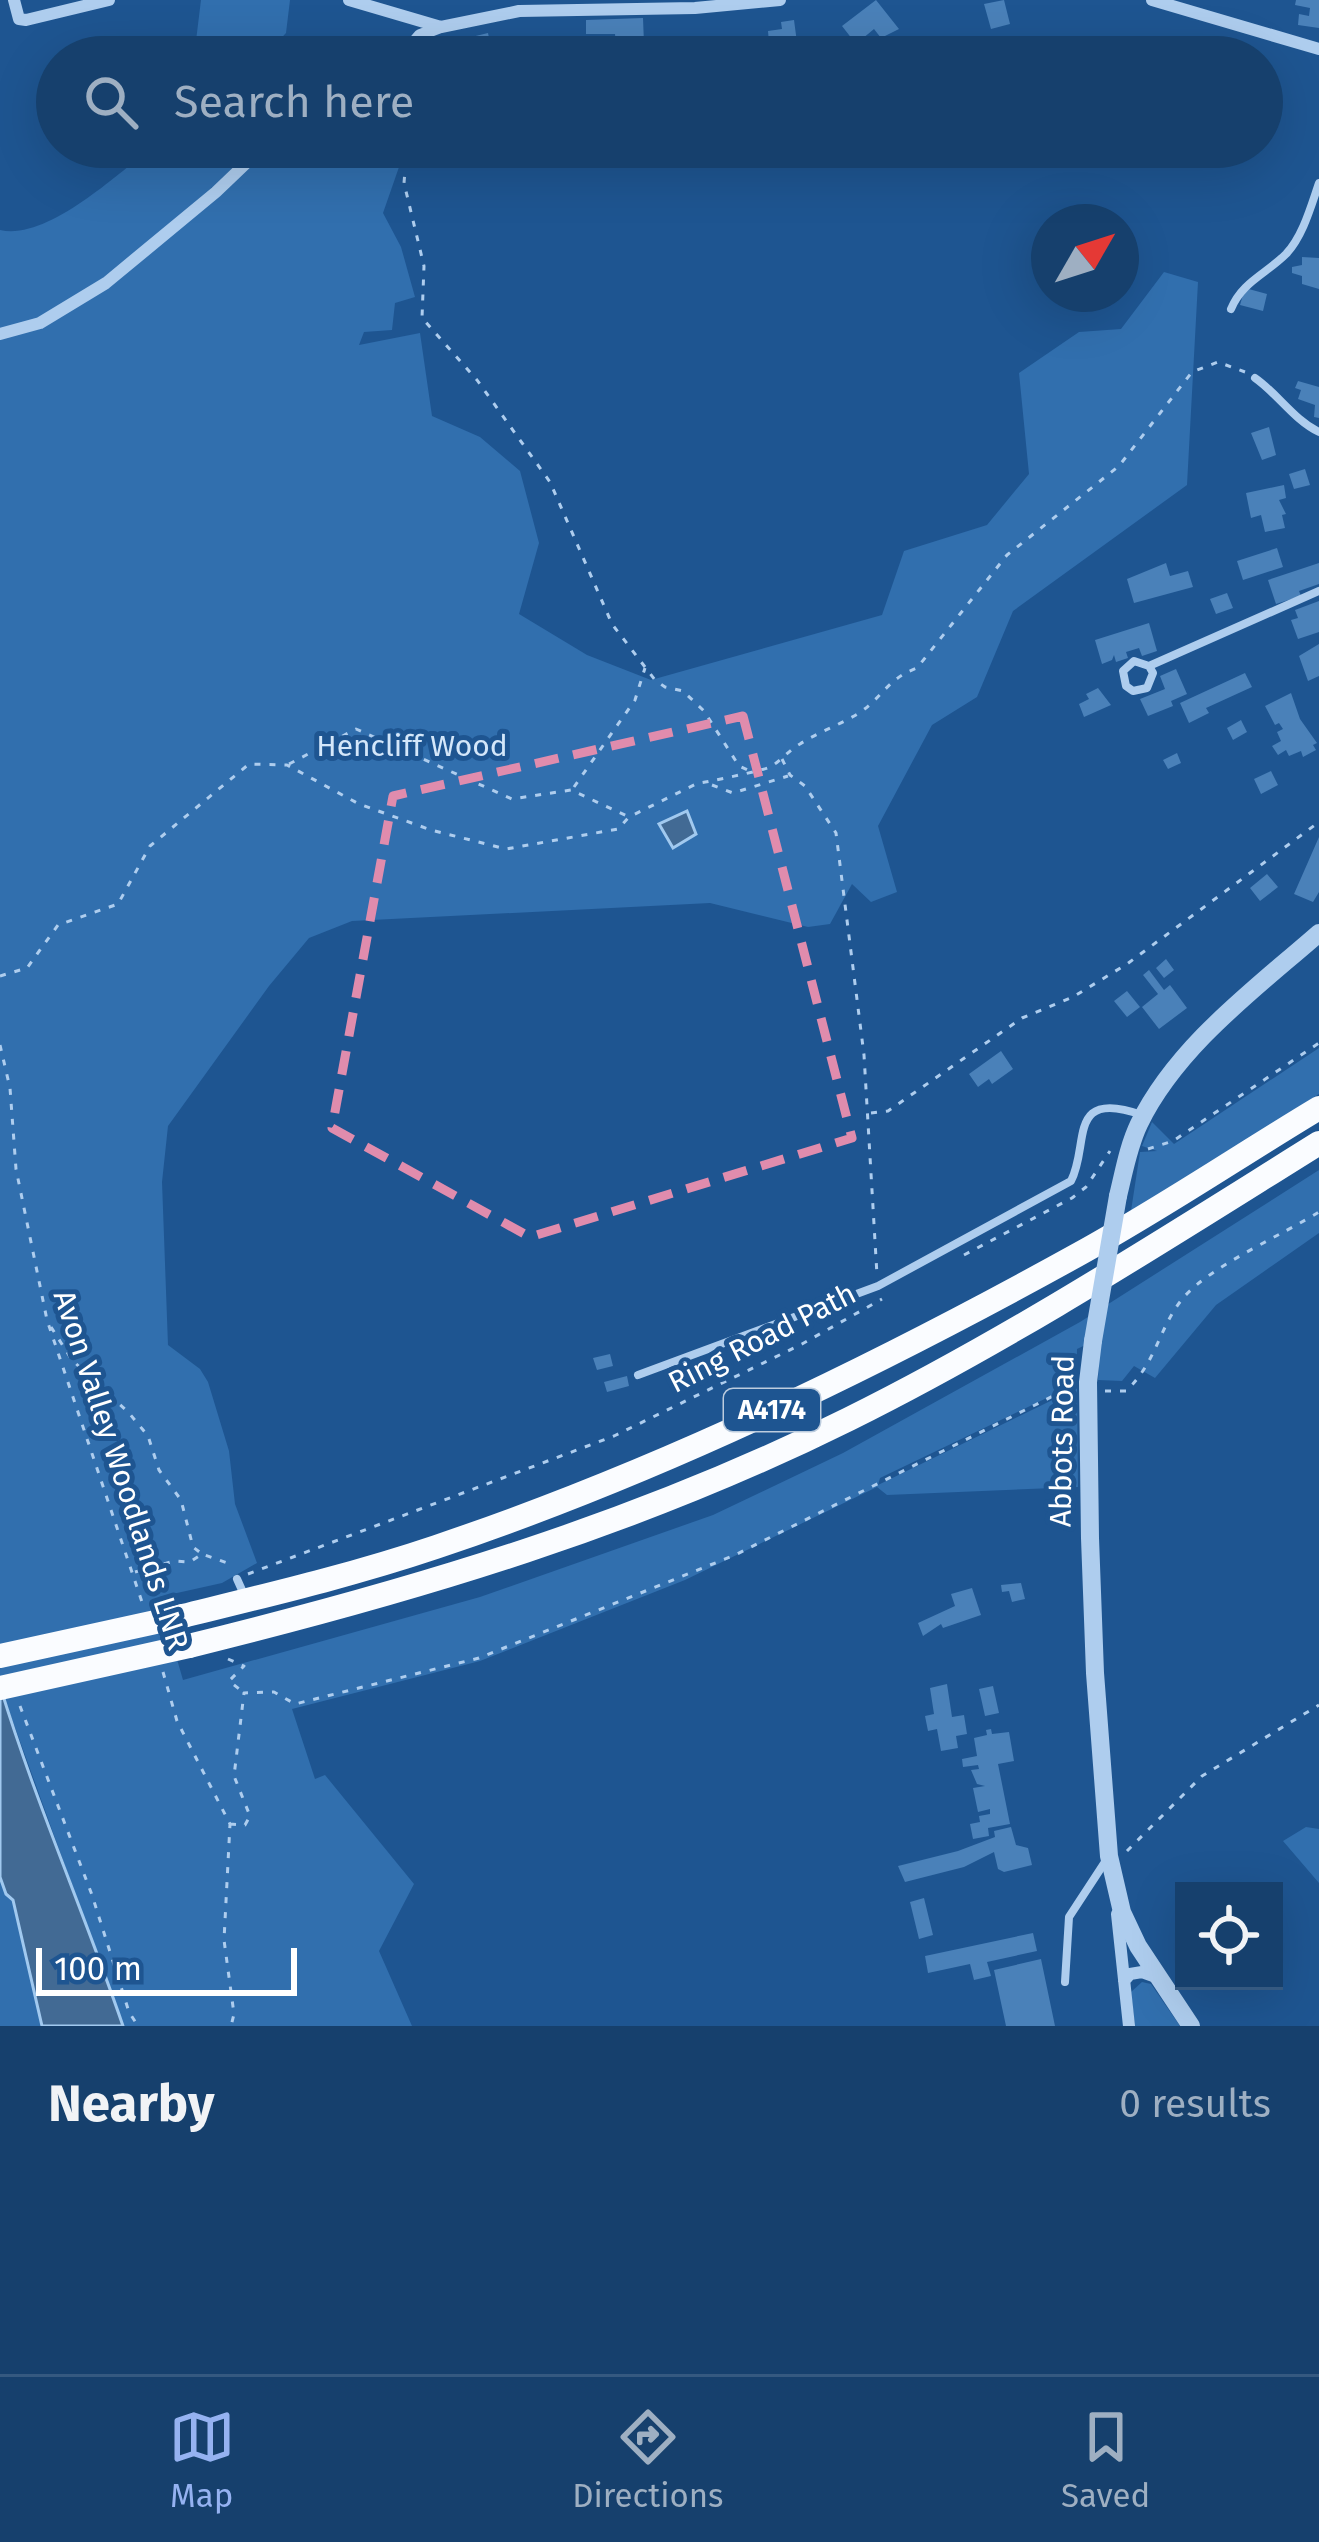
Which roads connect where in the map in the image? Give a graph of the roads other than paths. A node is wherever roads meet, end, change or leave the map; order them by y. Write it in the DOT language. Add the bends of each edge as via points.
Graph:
graph roads {
  1 [pos="14,0"];
  2 [pos="109,0"];
  3 [pos="349,0"];
  4 [pos="780,0"];
  5 [pos="1152,0"];
  6 [pos="693,4"];
  7 [pos="441,27"];
  8 [pos="419,36"];
  9 [pos="1275,36"];
  10 [pos="1283,38"];
  11 [pos="1319,49"];
  12 [pos="242,168"];
  13 [pos="1319,183"];
  14 [pos="1231,309"];
  15 [pos="0,334"];
  16 [pos="1255,379"];
  17 [pos="1270,388"];
  18 [pos="1253,392"];
  19 [pos="1319,432"];
  20 [pos="1319,591"];
  21 [pos="1149,666"];
  22 [pos="1319,933"];
  23 [pos="1319,1108"];
  24 [pos="1144,1116"];
  25 [pos="1319,1143"];
  26 [pos="638,1375"];
  27 [pos="0,1656"];
  28 [pos="9,1694"];
  29 [pos="1109,1856"];
  30 [pos="1113,1883"];
  31 [pos="1156,1977"];
  32 [pos="1124,1981"];
  33 [pos="1065,1982"];
  34 [pos="1129,2026"];
  35 [pos="1191,2026"];
  1 -- 2 [label="street" via="26,20"];
  3 -- 7 [label="street"];
  4 -- 6 [label="street"];
  5 -- 9 [label="street"];
  6 -- 7 [label="street" via="518,11"];
  7 -- 8 [label="street"];
  10 -- 11 [label="street"];
  12 -- 15 [label="street" via="106,283 40,322"];
  13 -- 14 [label="lane" via="1299,236 1242,288"];
  16 -- 17 [label="lane"];
  17 -- 18 [label="lane"];
  17 -- 19 [label="lane"];
  20 -- 21 [label="lane"];
  21 -- 21 [label="lane" via="1148,688 1126,686 1127,665"];
  22 -- 24 [label="street, Abbots Road" via="1183,1060"];
  23 -- 27 [label="highway, A4174, bridge" via="1082,1253 819,1389 546,1507 394,1560 243,1585 183,1616"];
  24 -- 26 [label="lane" via="1114,1108 1094,1115 1079,1133 1071,1181 878,1286"];
  24 -- 29 [label="street, Abbots Road, bridge" via="1118,1196 1088,1387"];
  25 -- 28 [label="highway, A4174, bridge" via="930,1378 694,1490 476,1570"];
  29 -- 30 [label="street, Abbots Road"];
  29 -- 33 [label="lane" via="1069,1917"];
  30 -- 31 [label="street, Abbots Road"];
  30 -- 32 [label="street"];
  31 -- 32 [label="street" via="1142,1972"];
  31 -- 35 [label="street, Abbots Road"];
  32 -- 34 [label="street"];
}
